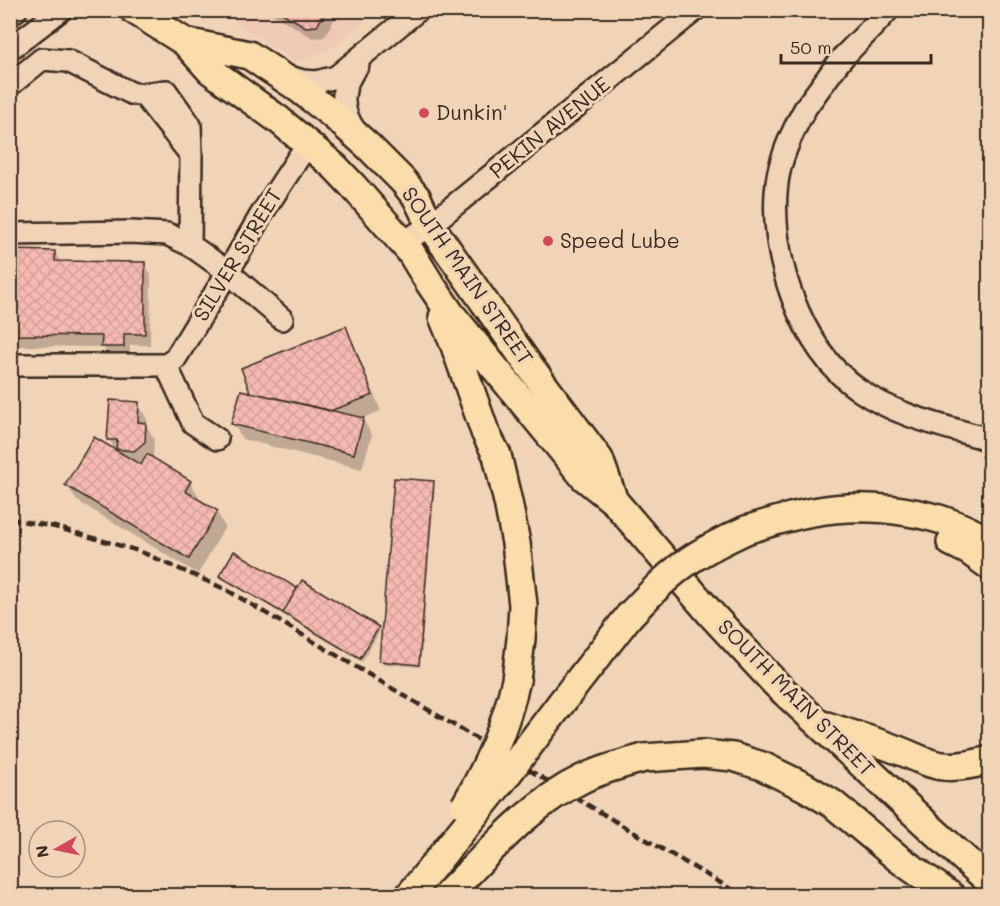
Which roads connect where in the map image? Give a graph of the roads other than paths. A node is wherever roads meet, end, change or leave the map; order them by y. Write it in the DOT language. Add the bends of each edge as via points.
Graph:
graph roads {
  1 [pos="16,10"];
  2 [pos="61,10"];
  3 [pos="134,10"];
  4 [pos="418,10"];
  5 [pos="695,10"];
  6 [pos="888,10"];
  7 [pos="10,15"];
  8 [pos="170,28"];
  9 [pos="10,45"];
  10 [pos="370,50"];
  11 [pos="274,72"];
  12 [pos="10,85"];
  13 [pos="308,143"];
  14 [pos="368,146"];
  15 [pos="430,225"];
  16 [pos="10,234"];
  17 [pos="403,243"];
  18 [pos="190,245"];
  19 [pos="228,272"];
  20 [pos="429,282"];
  21 [pos="282,319"];
  22 [pos="10,365"];
  23 [pos="166,365"];
  24 [pos="217,439"];
  25 [pos="990,441"];
  26 [pos="615,501"];
  27 [pos="750,538"];
  28 [pos="990,543"];
  29 [pos="990,566"];
  30 [pos="571,702"];
  31 [pos="817,722"];
  32 [pos="990,760"];
  33 [pos="990,882"];
  34 [pos="408,896"];
  35 [pos="437,896"];
  36 [pos="446,896"];
  37 [pos="951,896"];
  1 -- 7 [label="street"];
  2 -- 9 [label="street" via="14,46"];
  3 -- 8 [label="main road, SOUTH MAIN STREET"];
  4 -- 10 [label="street"];
  5 -- 15 [label="street, PEKIN AVENUE"];
  6 -- 25 [label="street" via="842,58 807,106 790,139 777,183 775,219 780,251 793,298 814,341 846,380 890,408"];
  8 -- 11 [label="main road, SOUTH MAIN STREET" via="249,55"];
  8 -- 13 [label="main road, SOUTH MAIN STREET" via="210,69"];
  10 -- 11 [label="street" via="330,80 303,81"];
  10 -- 14 [label="street" via="348,78 344,94 350,124"];
  11 -- 14 [label="main road, SOUTH MAIN STREET"];
  12 -- 18 [label="street" via="42,59 68,61 133,94 143,94 191,155"];
  13 -- 17 [label="main road, SOUTH MAIN STREET" via="353,186"];
  13 -- 19 [label="street, SILVER STREET"];
  14 -- 15 [label="main road, SOUTH MAIN STREET" via="417,198"];
  15 -- 17 [label="street, PEKIN AVENUE"];
  15 -- 26 [label="main road, SOUTH MAIN STREET" via="599,459"];
  16 -- 18 [label="street" via="167,234"];
  17 -- 20 [label="main road, SOUTH MAIN STREET"];
  18 -- 19 [label="street"];
  19 -- 21 [label="street"];
  19 -- 23 [label="street, SILVER STREET" via="174,359"];
  20 -- 26 [label="main road, SOUTH MAIN STREET" via="584,477"];
  20 -- 34 [label="main road, bridge" via="485,432 498,454 516,543 523,605 516,680 497,743 450,830"];
  22 -- 23 [label="street"];
  23 -- 24 [label="street" via="193,423"];
  26 -- 31 [label="main road, SOUTH MAIN STREET" via="711,614"];
  27 -- 28 [label="main road" via="780,519 868,508 943,520"];
  27 -- 29 [label="main road" via="853,524 876,525 926,533 954,543"];
  27 -- 30 [label="main road" via="743,550 705,570 634,622"];
  30 -- 34 [label="main road, bridge"];
  30 -- 35 [label="main road"];
  31 -- 32 [label="main road" via="943,766"];
  31 -- 33 [label="main road, SOUTH MAIN STREET"];
  36 -- 37 [label="main road, bridge" via="512,829 580,780 644,758 703,754 733,757 805,787 833,804"];
}
